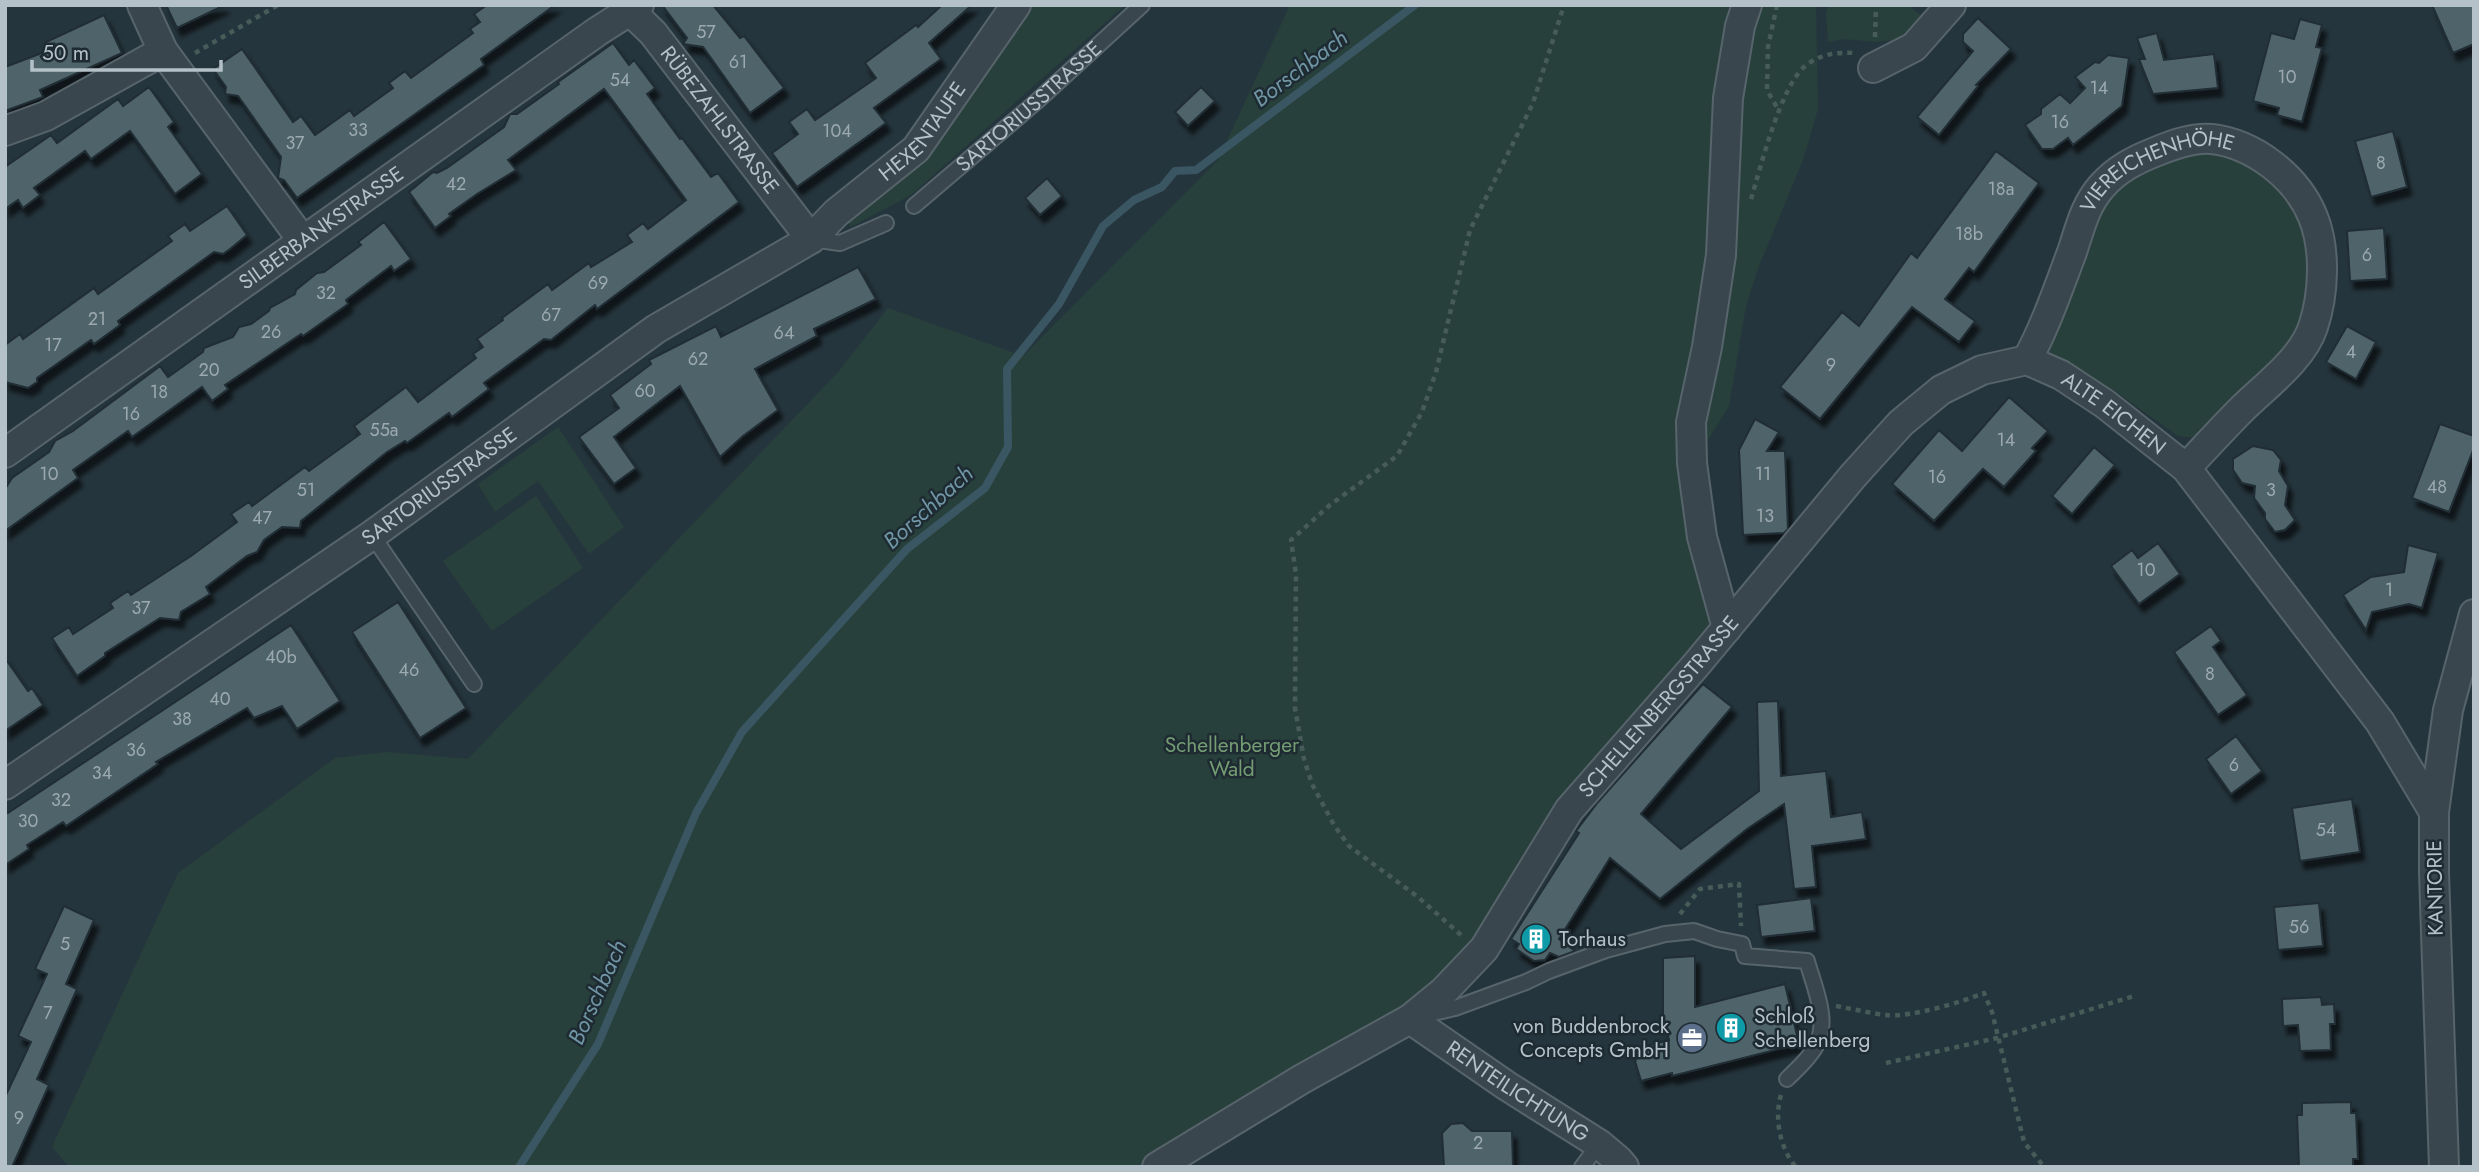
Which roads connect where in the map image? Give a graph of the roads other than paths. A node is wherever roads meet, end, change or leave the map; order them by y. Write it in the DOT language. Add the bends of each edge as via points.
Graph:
graph roads {
  1 [pos="142,5"];
  2 [pos="1016,5"];
  3 [pos="1142,5"];
  4 [pos="1747,5"];
  5 [pos="1951,5"];
  6 [pos="631,7"];
  7 [pos="168,58"];
  8 [pos="1869,64"];
  9 [pos="5,131"];
  10 [pos="914,206"];
  11 [pos="886,223"];
  12 [pos="811,239"];
  13 [pos="303,240"];
  14 [pos="2027,360"];
  15 [pos="5,453"];
  16 [pos="2186,468"];
  17 [pos="372,535"];
  18 [pos="2474,614"];
  19 [pos="1727,628"];
  20 [pos="474,684"];
  21 [pos="8,777"];
  22 [pos="2434,811"];
  23 [pos="1410,1019"];
  24 [pos="1787,1079"];
  25 [pos="1599,1144"];
  26 [pos="1157,1167"];
  27 [pos="1582,1167"];
  28 [pos="1624,1167"];
  29 [pos="2444,1167"];
  1 -- 7 [label="street"];
  2 -- 12 [label="street, HEXENTAUFE" via="916,149"];
  3 -- 10 [label="lane, SARTORIUSSTRASSE"];
  4 -- 19 [label="street, SCHELLENBERGSTRASSE" via="1728,98 1721,255 1691,422 1703,537"];
  5 -- 8 [label="street" via="1914,47"];
  6 -- 12 [label="street, RÜBEZAHLSTRASSE"];
  6 -- 13 [label="street, SILBERBANKSTRASSE"];
  7 -- 9 [label="street"];
  7 -- 13 [label="street"];
  11 -- 12 [label="lane" via="840,243"];
  12 -- 17 [label="street, SARTORIUSSTRASSE" via="656,329"];
  13 -- 15 [label="street, SILBERBANKSTRASSE"];
  14 -- 16 [label="street, ALTE EICHEN" via="2061,375 2105,404"];
  14 -- 16 [label="street, VIEREICHENHÖHE" via="2043,330 2086,207 2119,169 2174,144 2210,139 2238,145 2263,159 2297,189 2313,217 2321,254 2321,287 2313,328 2297,355"];
  14 -- 19 [label="street" via="1982,370 1941,390 1901,423"];
  16 -- 22 [label="street, ALTE EICHEN" via="2380,722"];
  17 -- 20 [label="lane"];
  17 -- 21 [label="street, SARTORIUSSTRASSE"];
  18 -- 22 [label="street, KANTORIE" via="2448,710"];
  19 -- 23 [label="street, SCHELLENBERGSTRASSE" via="1569,810 1481,953"];
  22 -- 29 [label="street, KANTORIE"];
  23 -- 24 [label="lane" via="1454,1008 1606,950 1695,931 1742,944 1745,956 1807,961 1820,1004 1822,1030 1816,1047"];
  23 -- 25 [label="street, RENTEILICHTUNG"];
  23 -- 26 [label="street, SCHELLENBERGSTRASSE"];
  25 -- 27 [label="lane"];
  25 -- 28 [label="street, RENTEILICHTUNG"];
}
